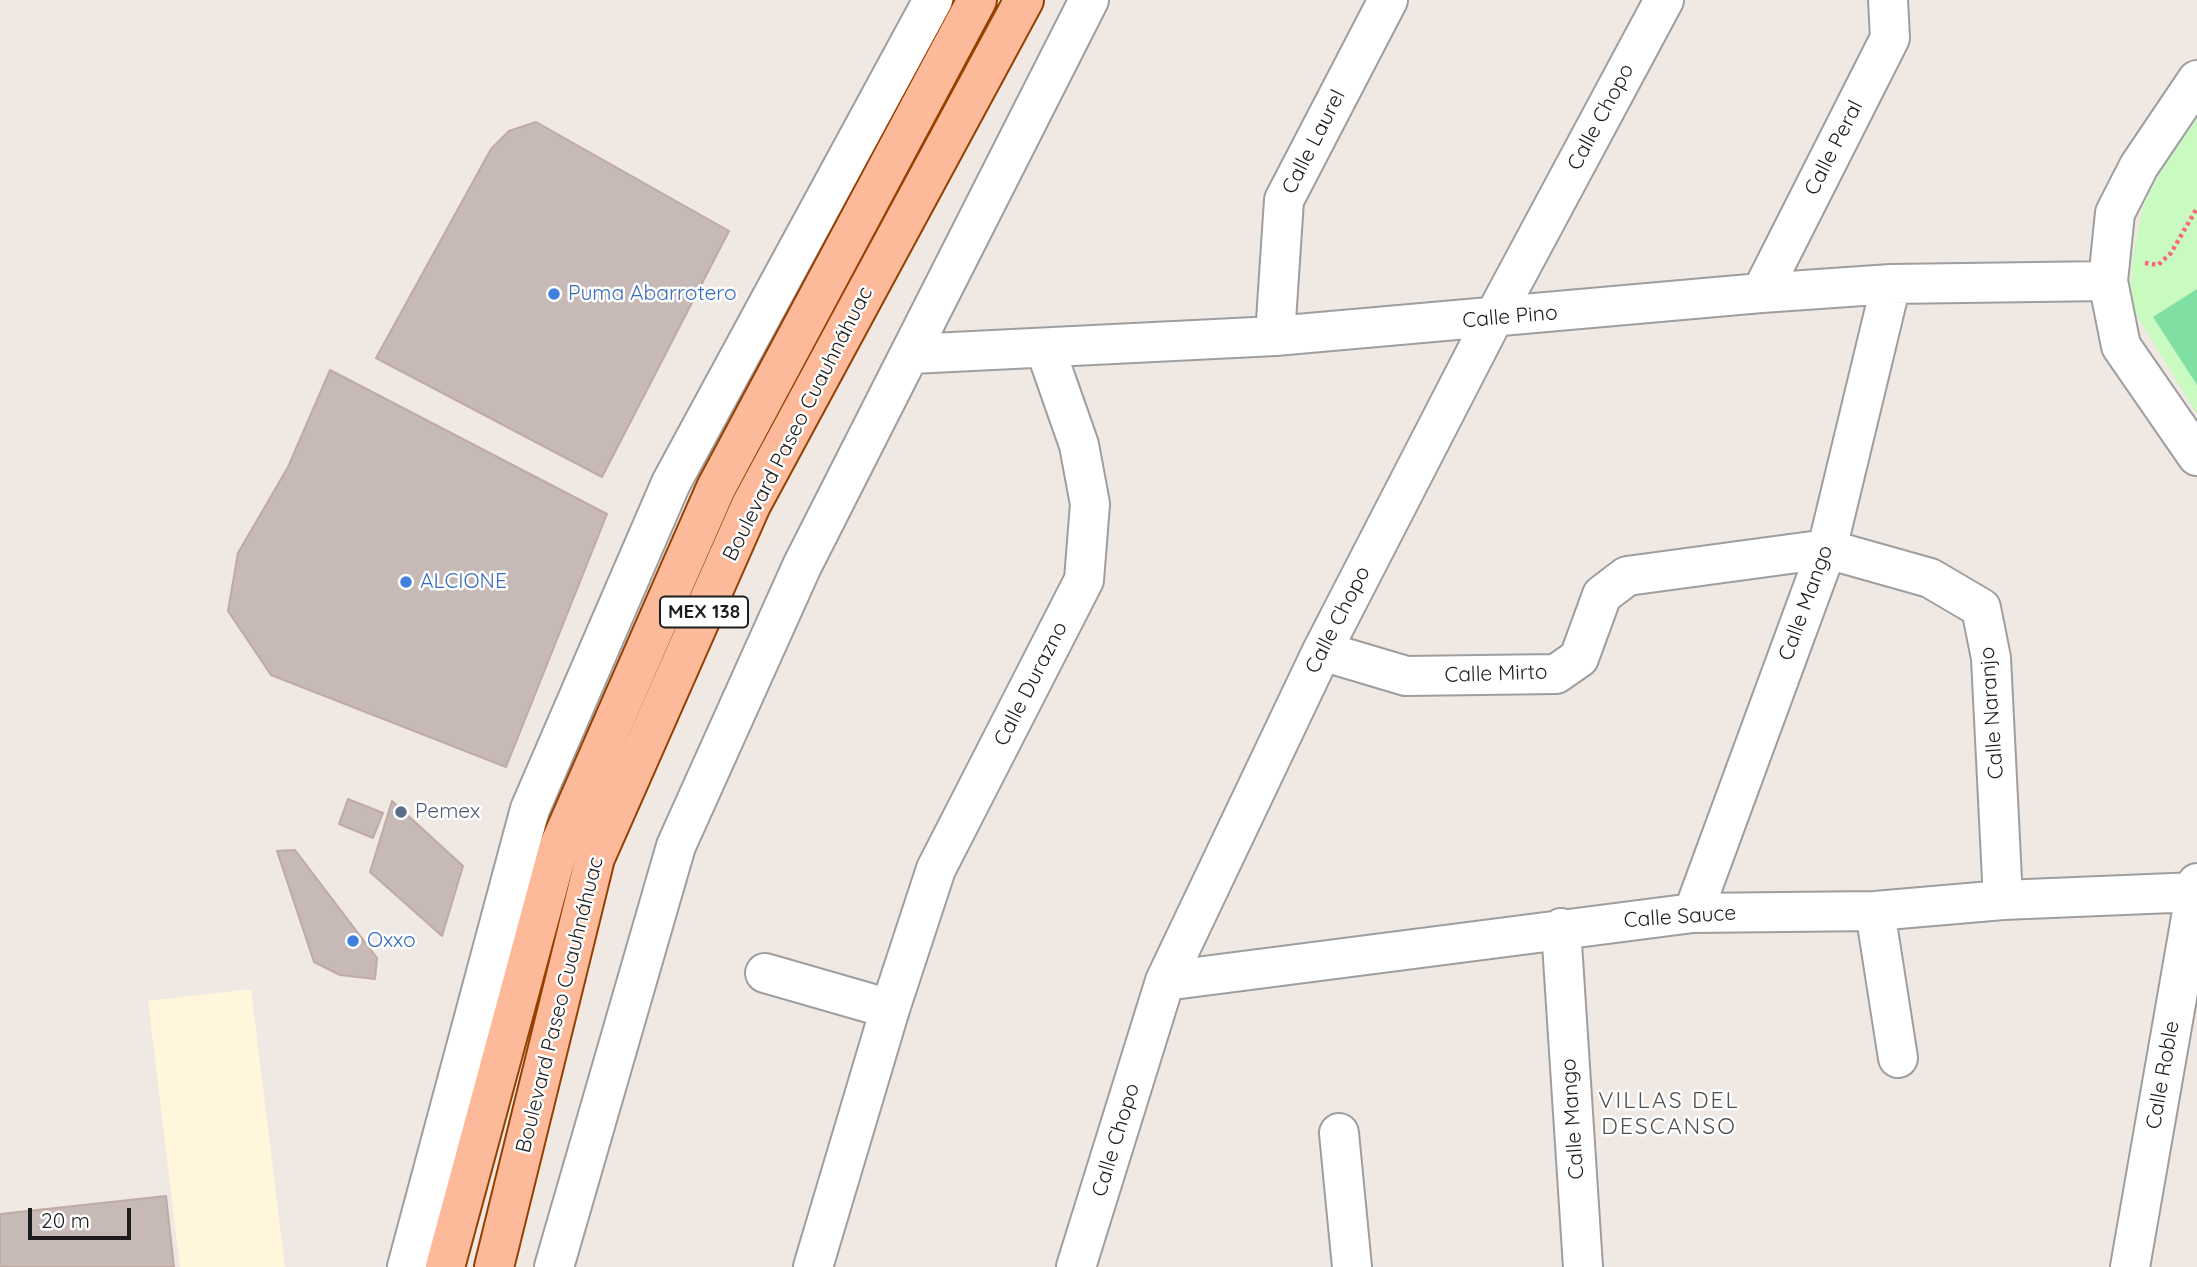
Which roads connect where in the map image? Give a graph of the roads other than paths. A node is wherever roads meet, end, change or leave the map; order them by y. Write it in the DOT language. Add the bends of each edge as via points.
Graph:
graph roads {
  1 [pos="933,0"];
  2 [pos="978,0"];
  3 [pos="1024,0"];
  4 [pos="1089,0"];
  5 [pos="1388,0"];
  6 [pos="1664,0"];
  7 [pos="1888,0"];
  8 [pos="2197,80"];
  9 [pos="2108,281"];
  10 [pos="1891,284"];
  11 [pos="1761,293"];
  12 [pos="1493,319"];
  13 [pos="1275,336"];
  14 [pos="1045,348"];
  15 [pos="912,354"];
  16 [pos="2197,456"];
  17 [pos="1827,549"];
  18 [pos="1322,651"];
  19 [pos="2196,889"];
  20 [pos="2003,900"];
  21 [pos="1875,911"];
  22 [pos="1693,913"];
  23 [pos="1561,928"];
  24 [pos="765,973"];
  25 [pos="1165,981"];
  26 [pos="890,1009"];
  27 [pos="1898,1058"];
  28 [pos="1339,1133"];
  29 [pos="407,1267"];
  30 [pos="445,1267"];
  31 [pos="494,1267"];
  32 [pos="554,1267"];
  33 [pos="813,1267"];
  34 [pos="1076,1267"];
  35 [pos="1352,1267"];
  36 [pos="1583,1267"];
  37 [pos="2130,1267"];
  1 -- 29 [label="street" via="671,483 530,808"];
  2 -- 30 [label="main road, Boulevard Paseo Cuauhnáhuac / MEX 138" via="716,488 559,846"];
  3 -- 31 [label="main road, Boulevard Paseo Cuauhnáhuac / MEX 138" via="751,505 595,858"];
  4 -- 15 [label="street, MEX 138"];
  5 -- 13 [label="street, Calle Laurel" via="1284,200"];
  6 -- 12 [label="street, Calle Chopo"];
  7 -- 11 [label="street, Calle Peral" via="1890,38"];
  8 -- 9 [label="street" via="2139,166 2115,213"];
  9 -- 10 [label="street, Calle Pino"];
  9 -- 16 [label="street" via="2121,346"];
  10 -- 11 [label="street, Calle Pino"];
  10 -- 17 [label="street, Calle Mango"];
  11 -- 12 [label="street, Calle Pino"];
  12 -- 13 [label="street, Calle Pino"];
  12 -- 18 [label="street, Calle Chopo"];
  13 -- 14 [label="street, Calle Pino"];
  14 -- 15 [label="street, Calle Pino"];
  14 -- 26 [label="street, Calle Durazno" via="1079,445 1090,504 1084,580 936,869"];
  15 -- 32 [label="street, MEX 138" via="802,566 677,846"];
  17 -- 18 [label="street, Calle Mirto" via="1627,576 1602,595 1579,658 1556,674 1406,676"];
  17 -- 20 [label="street, Calle Naranjo" via="1930,579 1981,608 1991,658"];
  17 -- 22 [label="street, Calle Mango"];
  18 -- 25 [label="street, Calle Chopo"];
  19 -- 20 [label="street, Calle Sauce"];
  19 -- 37 [label="street, Calle Roble"];
  20 -- 21 [label="street, Calle Sauce"];
  21 -- 22 [label="street, Calle Sauce"];
  21 -- 27 [label="street"];
  22 -- 23 [label="street, Calle Sauce"];
  23 -- 25 [label="street, Calle Sauce"];
  23 -- 36 [label="street, Calle Mango"];
  24 -- 26 [label="street"];
  25 -- 34 [label="street, Calle Chopo"];
  26 -- 33 [label="street, Calle Durazno"];
  28 -- 35 [label="street"];
}
